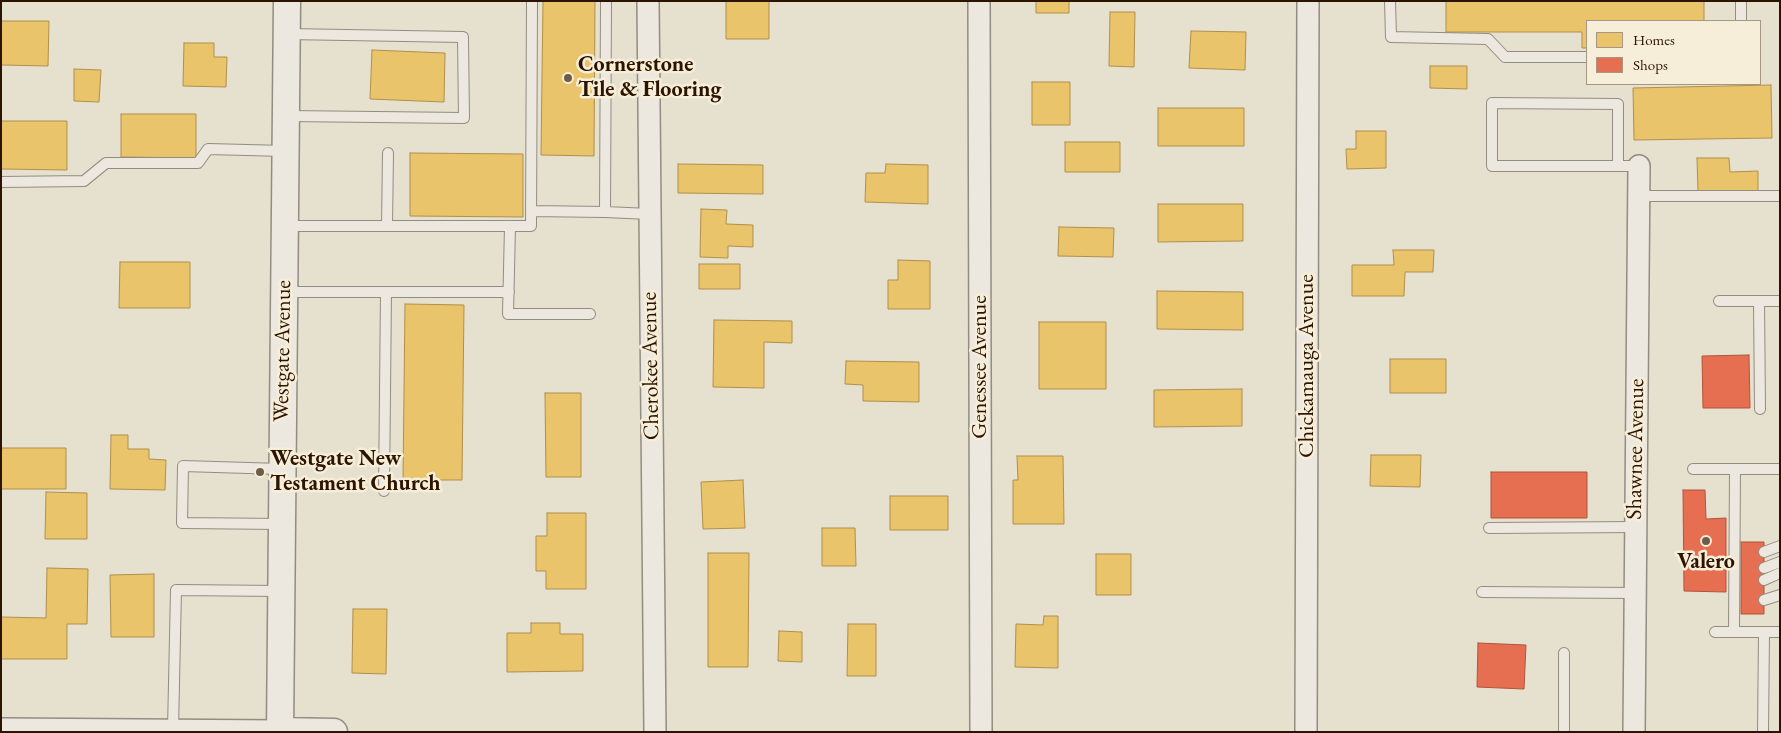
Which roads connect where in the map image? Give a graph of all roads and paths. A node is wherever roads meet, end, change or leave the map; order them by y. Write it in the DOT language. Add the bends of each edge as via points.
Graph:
graph roads {
  1 [pos="287,1"];
  2 [pos="532,1"];
  3 [pos="606,1"];
  4 [pos="648,1"];
  5 [pos="979,1"];
  6 [pos="1308,1"];
  7 [pos="1390,1"];
  8 [pos="1742,1"];
  9 [pos="1741,20"];
  10 [pos="287,34"];
  11 [pos="1586,57"];
  12 [pos="286,116"];
  13 [pos="286,151"];
  14 [pos="388,152"];
  15 [pos="1618,166"];
  16 [pos="1639,166"];
  17 [pos="1,182"];
  18 [pos="1639,196"];
  19 [pos="1780,196"];
  20 [pos="531,211"];
  21 [pos="605,212"];
  22 [pos="650,214"];
  23 [pos="285,226"];
  24 [pos="387,226"];
  25 [pos="510,226"];
  26 [pos="284,292"];
  27 [pos="386,292"];
  28 [pos="509,292"];
  29 [pos="1719,301"];
  30 [pos="1760,301"];
  31 [pos="1780,301"];
  32 [pos="590,314"];
  33 [pos="1760,409"];
  34 [pos="282,469"];
  35 [pos="1693,469"];
  36 [pos="1735,469"];
  37 [pos="1780,469"];
  38 [pos="384,491"];
  39 [pos="282,524"];
  40 [pos="1636,527"];
  41 [pos="1489,528"];
  42 [pos="1780,546"];
  43 [pos="1764,552"];
  44 [pos="1780,562"];
  45 [pos="1764,568"];
  46 [pos="1780,573"];
  47 [pos="1764,580"];
  48 [pos="281,591"];
  49 [pos="1482,592"];
  50 [pos="1635,593"];
  51 [pos="1780,595"];
  52 [pos="1764,600"];
  53 [pos="1715,632"];
  54 [pos="1734,632"];
  55 [pos="1764,632"];
  56 [pos="1780,632"];
  57 [pos="1564,653"];
  58 [pos="1,729"];
  59 [pos="173,730"];
  60 [pos="280,732"];
  61 [pos="334,732"];
  62 [pos="655,732"];
  63 [pos="981,732"];
  64 [pos="1306,732"];
  65 [pos="1564,732"];
  66 [pos="1634,732"];
  67 [pos="1763,732"];
  1 -- 10 [label="street, Westgate Avenue"];
  2 -- 20 [label="lane"];
  3 -- 21 [label="lane"];
  4 -- 22 [label="street, Cherokee Avenue"];
  5 -- 63 [label="street, Genessee Avenue"];
  6 -- 64 [label="street, Chickamauga Avenue"];
  7 -- 11 [label="lane" via="1391,37 1488,38 1505,58"];
  8 -- 9 [label="lane"];
  10 -- 12 [label="street, Westgate Avenue"];
  10 -- 12 [label="lane" via="463,37 464,118"];
  12 -- 13 [label="street, Westgate Avenue"];
  13 -- 17 [label="lane" via="208,149 198,164 106,163 84,182"];
  13 -- 23 [label="street, Westgate Avenue"];
  14 -- 24 [label="lane"];
  15 -- 15 [label="lane" via="1492,166 1492,103 1618,104"];
  15 -- 16 [label="lane"];
  16 -- 18 [label="street, Shawnee Avenue"];
  18 -- 19 [label="lane"];
  18 -- 40 [label="street, Shawnee Avenue"];
  20 -- 21 [label="lane"];
  20 -- 25 [label="lane" via="531,226"];
  21 -- 22 [label="lane"];
  22 -- 62 [label="street, Cherokee Avenue"];
  23 -- 24 [label="lane"];
  23 -- 26 [label="street, Westgate Avenue"];
  24 -- 25 [label="lane"];
  25 -- 28 [label="lane"];
  26 -- 27 [label="lane"];
  26 -- 34 [label="street, Westgate Avenue"];
  27 -- 28 [label="lane"];
  27 -- 38 [label="lane"];
  28 -- 32 [label="lane" via="508,314"];
  29 -- 30 [label="lane"];
  30 -- 31 [label="lane"];
  30 -- 33 [label="lane"];
  34 -- 39 [label="street, Westgate Avenue"];
  34 -- 39 [label="lane" via="183,466 182,523"];
  35 -- 36 [label="lane"];
  36 -- 37 [label="lane"];
  36 -- 54 [label="lane" via="1738,610"];
  39 -- 48 [label="street, Westgate Avenue"];
  40 -- 41 [label="lane"];
  40 -- 50 [label="street, Shawnee Avenue"];
  42 -- 43 [label="lane"];
  44 -- 45 [label="lane"];
  46 -- 47 [label="lane"];
  48 -- 59 [label="lane" via="176,590"];
  48 -- 60 [label="street, Westgate Avenue"];
  49 -- 50 [label="lane"];
  50 -- 66 [label="street, Shawnee Avenue"];
  51 -- 52 [label="lane"];
  53 -- 54 [label="lane"];
  54 -- 55 [label="lane"];
  55 -- 56 [label="lane"];
  55 -- 67 [label="lane"];
  57 -- 65 [label="lane"];
  58 -- 59 [label="street"];
  59 -- 60 [label="street"];
  60 -- 61 [label="street"];
}
